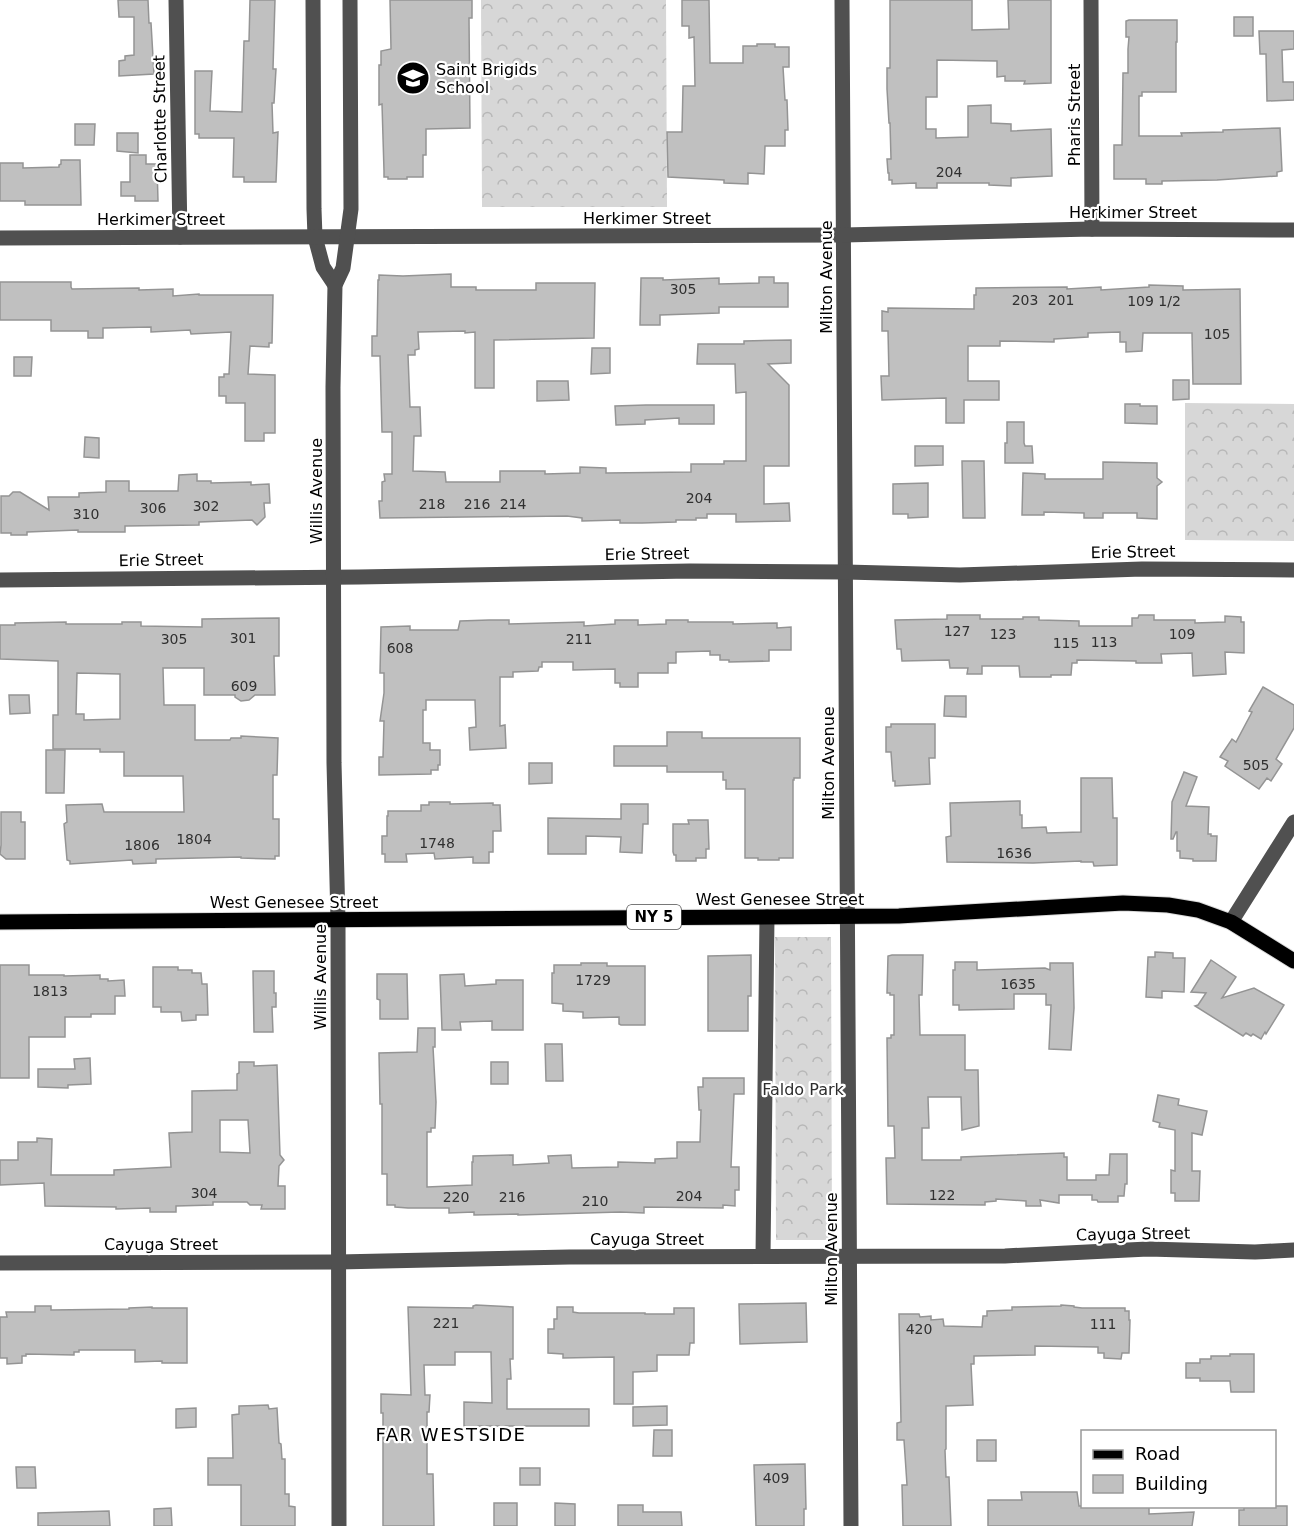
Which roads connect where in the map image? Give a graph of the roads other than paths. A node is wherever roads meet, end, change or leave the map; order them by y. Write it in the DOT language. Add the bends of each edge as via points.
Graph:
graph roads {
  1 [pos="176,0"];
  2 [pos="313,0"];
  3 [pos="350,0"];
  4 [pos="842,0"];
  5 [pos="1091,0"];
  6 [pos="1092,229"];
  7 [pos="1294,230"];
  8 [pos="844,235"];
  9 [pos="180,237"];
  10 [pos="315,237"];
  11 [pos="348,237"];
  12 [pos="0,238"];
  13 [pos="335,285"];
  14 [pos="1294,570"];
  15 [pos="846,572"];
  16 [pos="334,576"];
  17 [pos="0,580"];
  18 [pos="1294,822"];
  19 [pos="847,916"];
  20 [pos="767,917"];
  21 [pos="338,920"];
  22 [pos="1231,921"];
  23 [pos="0,922"];
  24 [pos="1294,961"];
  25 [pos="1294,1250"];
  26 [pos="763,1256"];
  27 [pos="849,1256"];
  28 [pos="338,1262"];
  29 [pos="0,1263"];
  30 [pos="339,1526"];
  31 [pos="851,1526"];
  1 -- 9 [label="street, Charlotte Street"];
  2 -- 10 [label="street, Willis Avenue"];
  3 -- 11 [label="street, Willis Avenue"];
  4 -- 8 [label="street, Milton Avenue"];
  5 -- 6 [label="street, Pharis Street"];
  6 -- 7 [label="street, Herkimer Street"];
  6 -- 8 [label="street, Herkimer Street"];
  8 -- 11 [label="street, Herkimer Street"];
  8 -- 15 [label="street, Milton Avenue"];
  9 -- 10 [label="street, Herkimer Street"];
  9 -- 12 [label="street, Herkimer Street"];
  10 -- 11 [label="street, Herkimer Street"];
  10 -- 13 [label="street, Willis Avenue" via="323,267"];
  11 -- 13 [label="street, Willis Avenue" via="343,268"];
  13 -- 16 [label="street, Willis Avenue"];
  14 -- 15 [label="street, Erie Street" via="1142,569 960,575"];
  15 -- 16 [label="street, Erie Street"];
  15 -- 19 [label="street, Milton Avenue"];
  16 -- 17 [label="street, Erie Street"];
  16 -- 21 [label="street, Willis Avenue"];
  18 -- 22 [label="street"];
  19 -- 20 [label="main road, West Genesee Street / NY 5"];
  19 -- 22 [label="main road, West Genesee Street / NY 5" via="1123,903 1168,905"];
  19 -- 27 [label="street, Milton Avenue"];
  20 -- 21 [label="main road, West Genesee Street / NY 5"];
  20 -- 26 [label="street"];
  21 -- 23 [label="main road, West Genesee Street / NY 5"];
  21 -- 28 [label="street, Willis Avenue"];
  22 -- 24 [label="main road, West Genesee Street / NY 5"];
  25 -- 27 [label="street, Cayuga Street"];
  26 -- 27 [label="street, Cayuga Street"];
  26 -- 28 [label="street, Cayuga Street"];
  27 -- 31 [label="street, Milton Avenue"];
  28 -- 29 [label="street, Cayuga Street"];
  28 -- 30 [label="street, Willis Avenue"];
}
